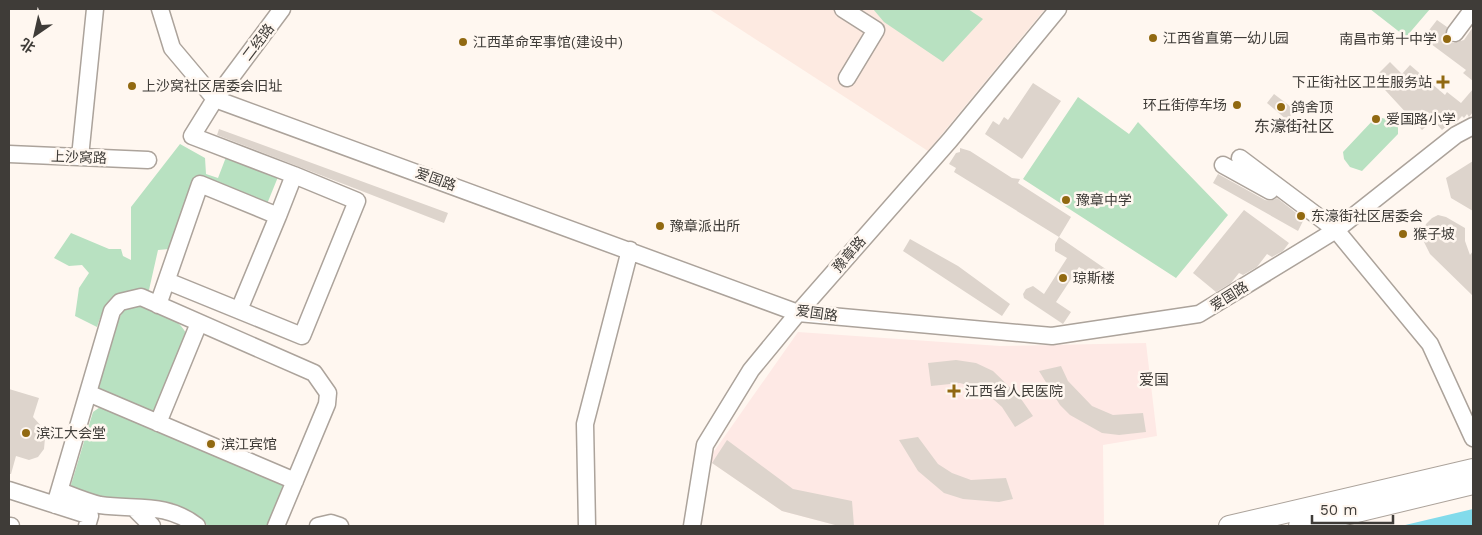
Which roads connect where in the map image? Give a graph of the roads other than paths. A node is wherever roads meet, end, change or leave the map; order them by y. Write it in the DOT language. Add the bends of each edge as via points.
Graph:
graph roads {
  1 [pos="95,9"];
  2 [pos="160,9"];
  3 [pos="282,9"];
  4 [pos="843,9"];
  5 [pos="1058,9"];
  6 [pos="1473,9"];
  7 [pos="1455,33"];
  8 [pos="847,78"];
  9 [pos="215,99"];
  10 [pos="1473,126"];
  11 [pos="10,155"];
  12 [pos="80,157"];
  13 [pos="1240,158"];
  14 [pos="148,160"];
  15 [pos="1223,165"];
  16 [pos="294,176"];
  17 [pos="278,216"];
  18 [pos="1330,226"];
  19 [pos="630,250"];
  20 [pos="167,281"];
  21 [pos="158,305"];
  22 [pos="239,310"];
  23 [pos="798,313"];
  24 [pos="199,323"];
  25 [pos="88,393"];
  26 [pos="158,423"];
  27 [pos="1473,438"];
  28 [pos="1473,469"];
  29 [pos="295,480"];
  30 [pos="1473,484"];
  31 [pos="9,490"];
  32 [pos="58,498"];
  33 [pos="134,508"];
  34 [pos="87,526"];
  35 [pos="152,526"];
  36 [pos="197,526"];
  37 [pos="276,526"];
  38 [pos="318,526"];
  39 [pos="340,526"];
  40 [pos="587,526"];
  41 [pos="692,526"];
  42 [pos="1229,526"];
  43 [pos="1299,526"];
  1 -- 12 [label="street"];
  2 -- 9 [label="street, 爱国路" via="172,48"];
  3 -- 9 [label="street, 二经路"];
  4 -- 8 [label="street" via="876,30"];
  5 -- 23 [label="street, 豫章路" via="950,140"];
  6 -- 7 [label="street"];
  9 -- 16 [label="street, 二经路" via="192,136"];
  9 -- 19 [label="street, 爱国路"];
  10 -- 18 [label="street, 爱国路"];
  11 -- 12 [label="street, 上沙窝路"];
  12 -- 14 [label="street, 上沙窝路"];
  13 -- 18 [label="street"];
  15 -- 18 [label="street"];
  16 -- 17 [label="street"];
  16 -- 22 [label="street" via="357,201 302,336"];
  17 -- 20 [label="street" via="200,184"];
  17 -- 22 [label="street"];
  18 -- 23 [label="street, 爱国路" via="1199,314 1052,336"];
  18 -- 27 [label="street" via="1430,344"];
  19 -- 23 [label="street, 爱国路"];
  19 -- 40 [label="street" via="585,424"];
  20 -- 21 [label="street"];
  20 -- 22 [label="street"];
  21 -- 24 [label="street"];
  21 -- 25 [label="street" via="140,297 120,302 112,311"];
  23 -- 41 [label="street, 豫章路" via="751,370 705,445"];
  24 -- 26 [label="street"];
  24 -- 29 [label="street" via="314,373 328,393 327,404"];
  25 -- 26 [label="street"];
  25 -- 32 [label="street"];
  26 -- 29 [label="street"];
  28 -- 42 [label="main road"];
  29 -- 37 [label="street"];
  30 -- 43 [label="main road"];
  31 -- 32 [label="street"];
  32 -- 33 [label="street"];
  32 -- 34 [label="street" via="90,516"];
  33 -- 35 [label="street"];
  33 -- 36 [label="street" via="165,509"];
  38 -- 39 [label="street" via="331,523"];
}
